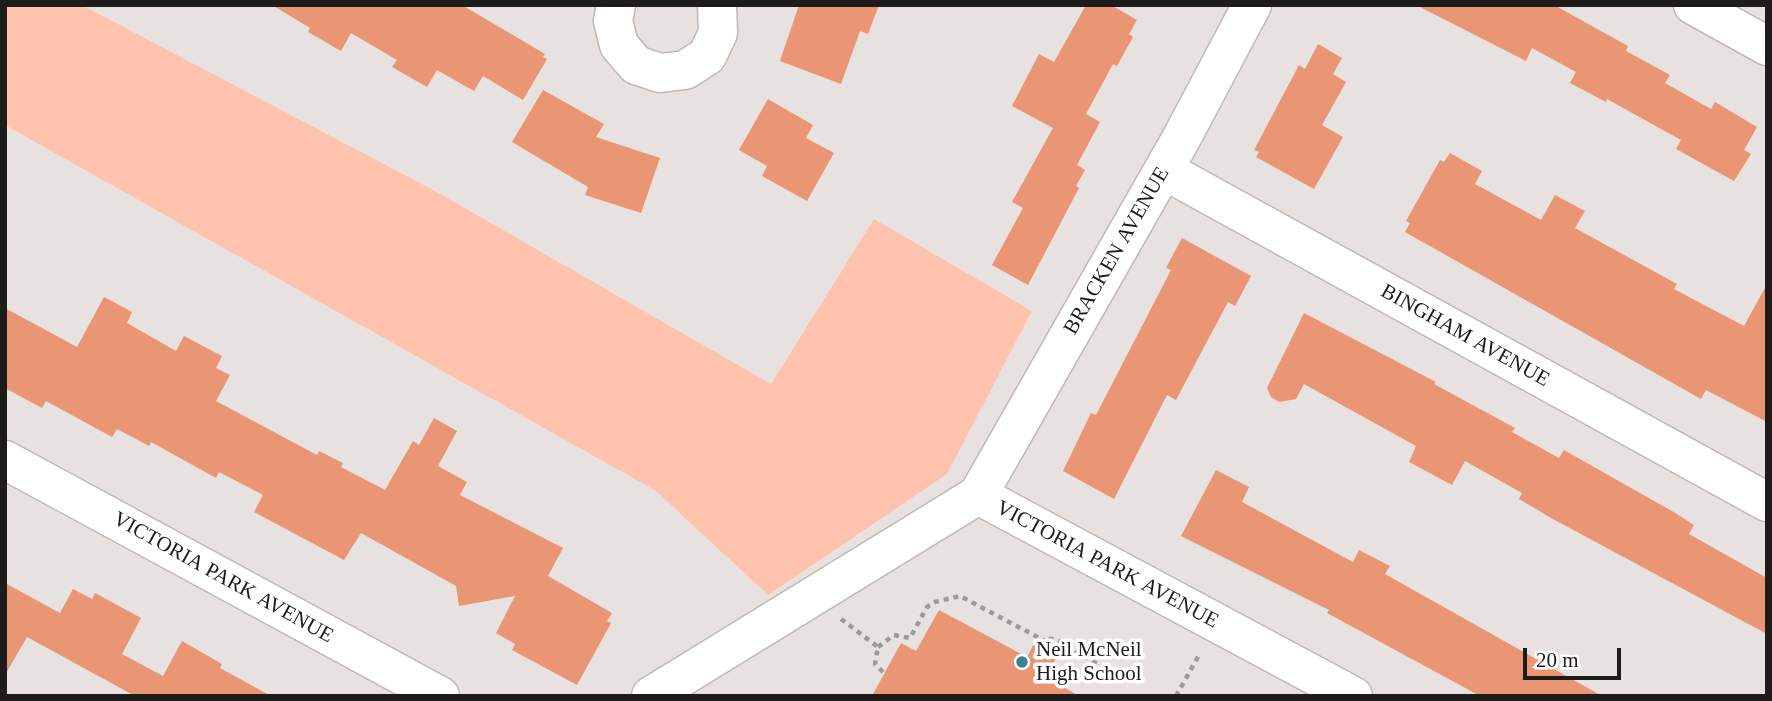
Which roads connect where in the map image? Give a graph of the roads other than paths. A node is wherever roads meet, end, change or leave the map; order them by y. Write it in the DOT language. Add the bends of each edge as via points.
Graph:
graph roads {
  1 [pos="616,5"];
  2 [pos="717,5"];
  3 [pos="1252,5"];
  4 [pos="1693,5"];
  5 [pos="1767,46"];
  6 [pos="1164,170"];
  7 [pos="5,460"];
  8 [pos="978,495"];
  9 [pos="1767,502"];
  10 [pos="440,696"];
  11 [pos="651,696"];
  12 [pos="1353,696"];
  1 -- 2 [label="street" via="612,21 619,46 636,65 660,73 685,70 706,55 718,33"];
  3 -- 6 [label="street, BRACKEN AVENUE"];
  4 -- 5 [label="street"];
  6 -- 8 [label="street, BRACKEN AVENUE"];
  6 -- 9 [label="street, BINGHAM AVENUE"];
  7 -- 10 [label="street, VICTORIA PARK AVENUE"];
  8 -- 11 [label="street, VICTORIA PARK AVENUE"];
  8 -- 12 [label="street, VICTORIA PARK AVENUE"];
}
